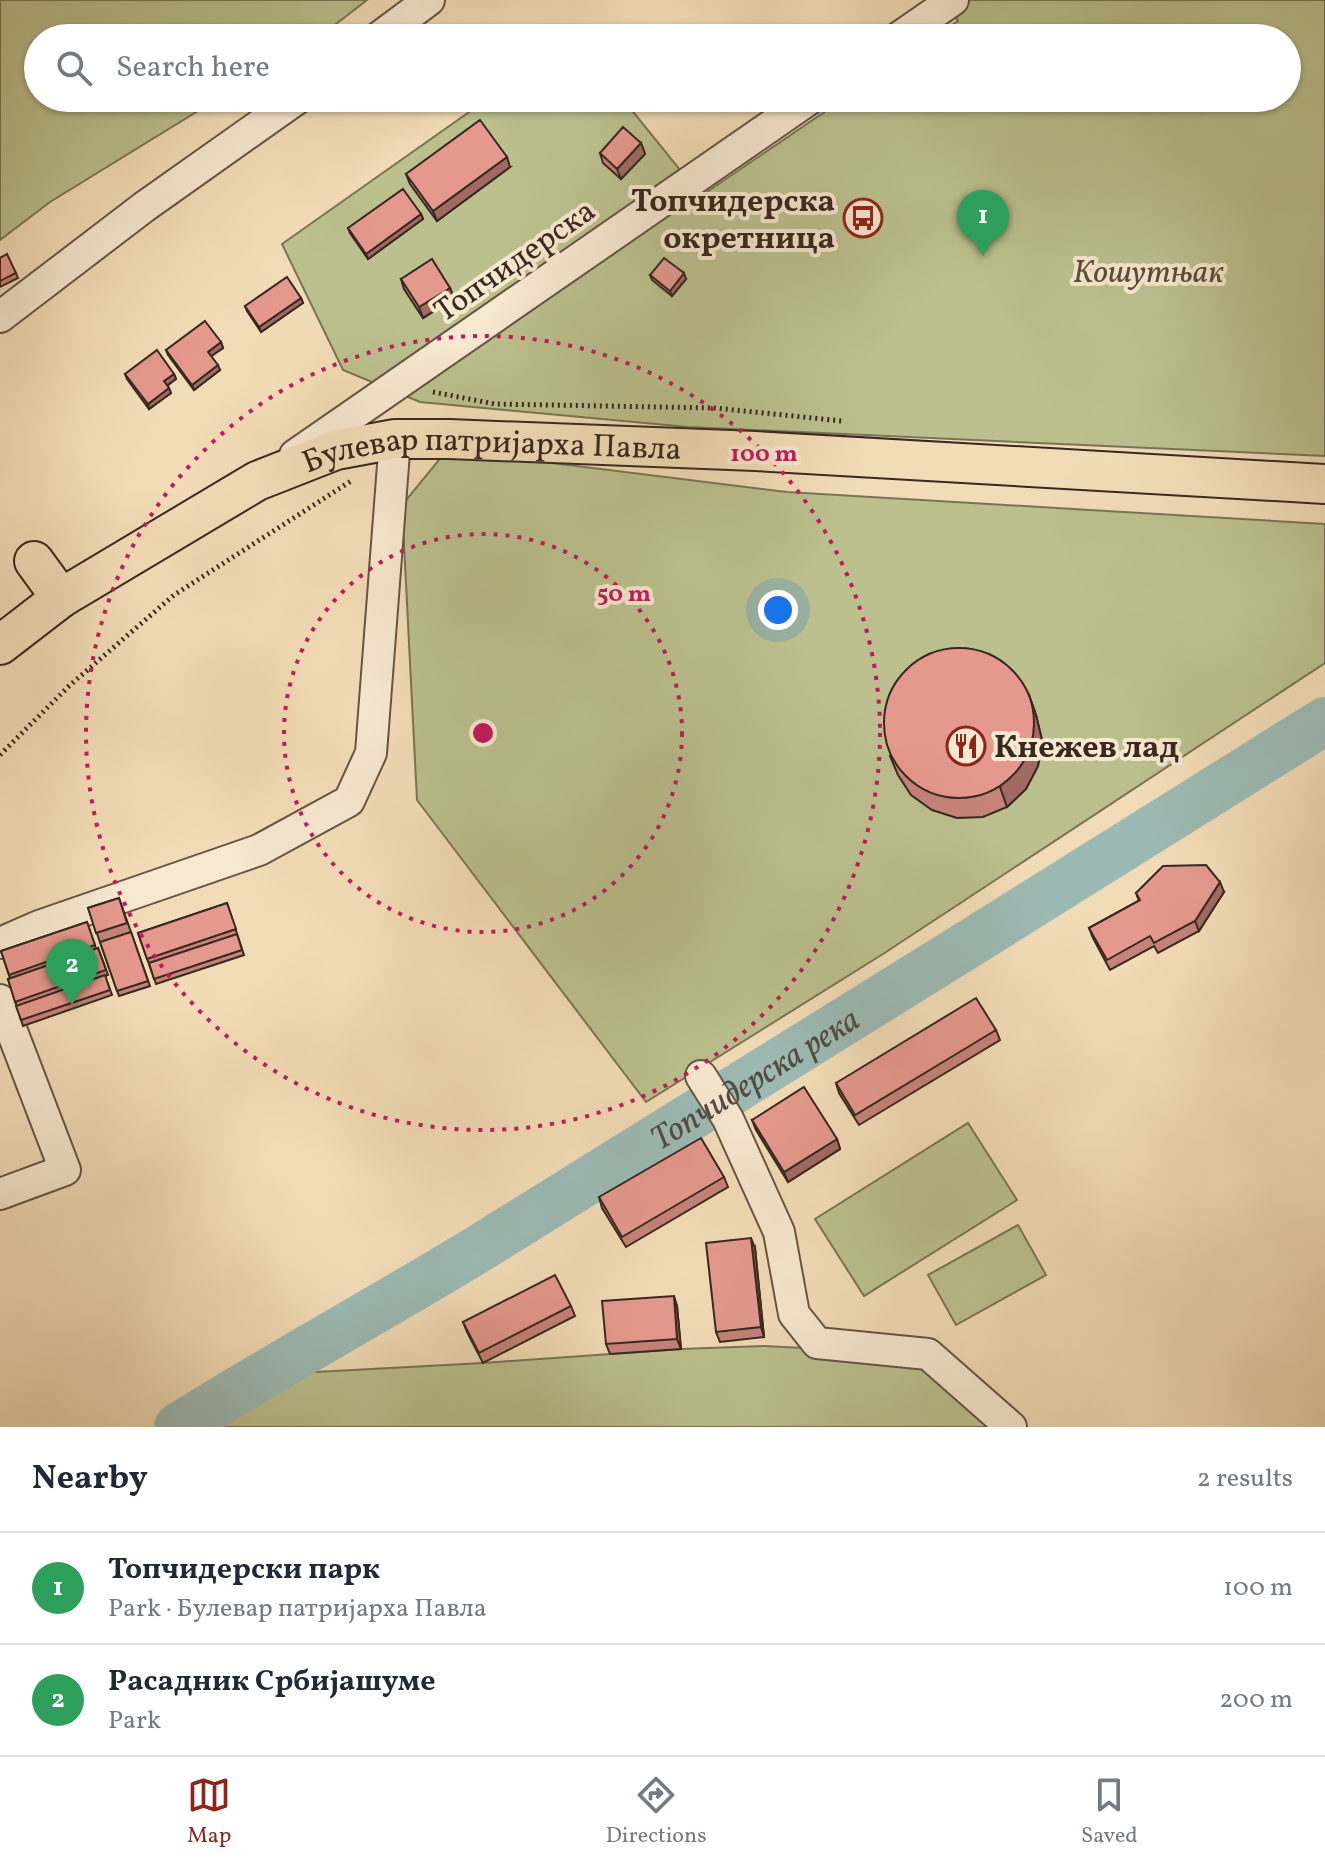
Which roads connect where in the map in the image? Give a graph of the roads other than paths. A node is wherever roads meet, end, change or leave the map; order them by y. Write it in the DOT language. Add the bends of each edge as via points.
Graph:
graph roads {
  1 [pos="429,0"];
  2 [pos="953,0"];
  3 [pos="397,24"];
  4 [pos="918,24"];
  5 [pos="278,112"];
  6 [pos="791,112"];
  7 [pos="0,317"];
  8 [pos="394,446"];
  9 [pos="257,481"];
  10 [pos="1325,484"];
  11 [pos="34,561"];
  12 [pos="61,598"];
  13 [pos="0,645"];
  14 [pos="0,943"];
  15 [pos="0,1000"];
  16 [pos="701,1076"];
  17 [pos="0,1194"];
  18 [pos="1011,1427"];
  1 -- 3 [label="street"];
  2 -- 4 [label="street"];
  5 -- 7 [label="street"];
  6 -- 9 [label="street, Топчидерска"];
  8 -- 9 [label="main road, Булевар патријарха Павла" via="336,450"];
  8 -- 10 [label="main road, Булевар патријарха Павла" via="449,439 755,451"];
  8 -- 14 [label="street" via="371,753 349,801 259,850"];
  9 -- 12 [label="main road, Булевар патријарха Павла"];
  11 -- 12 [label="main road"];
  12 -- 13 [label="main road, Булевар патријарха Павла"];
  15 -- 17 [label="street" via="65,1170"];
  16 -- 18 [label="street" via="728,1119 779,1232 794,1314 817,1343 928,1354"];
}
